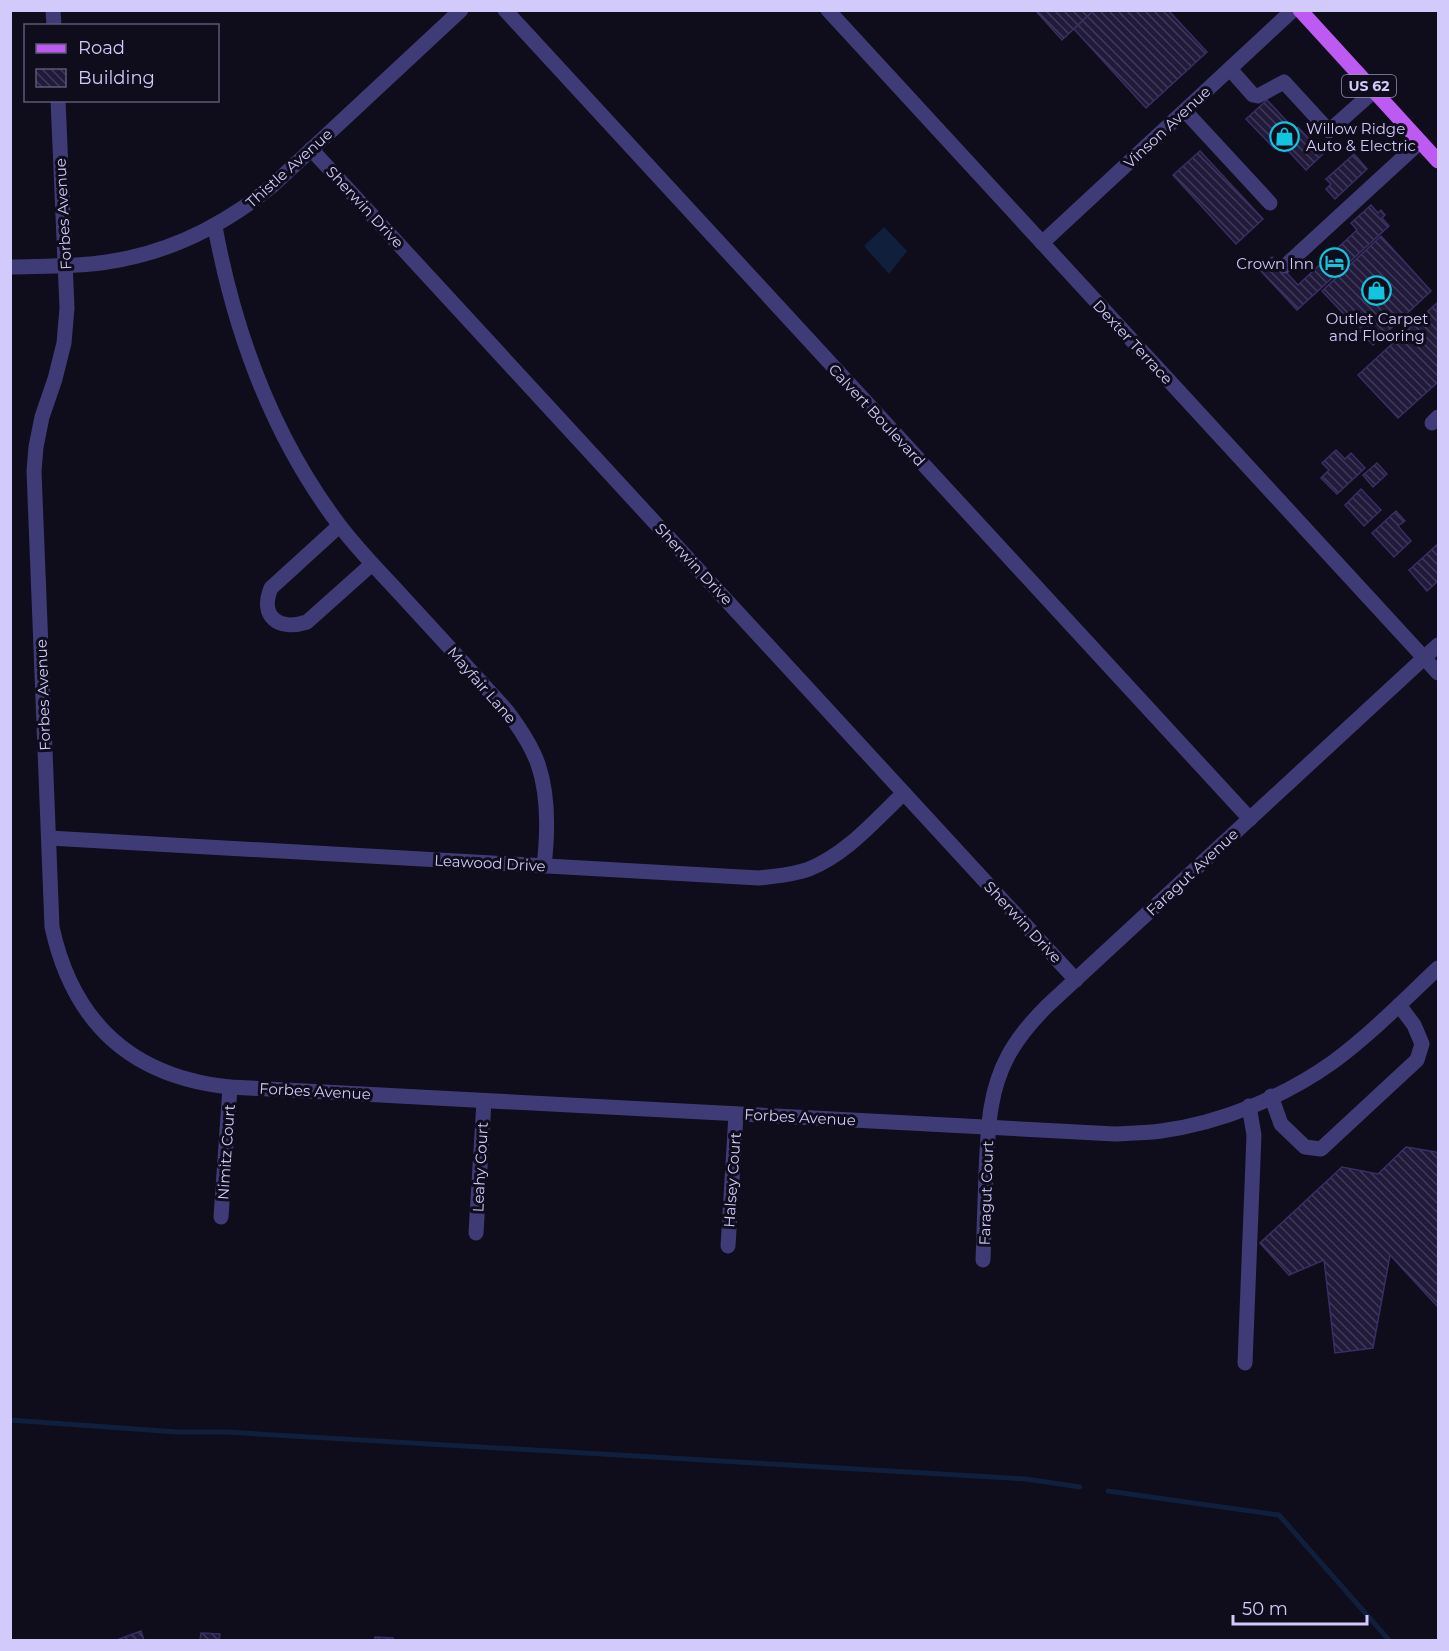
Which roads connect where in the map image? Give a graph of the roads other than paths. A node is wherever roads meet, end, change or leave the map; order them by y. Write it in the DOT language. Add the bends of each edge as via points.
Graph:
graph roads {
  1 [pos="461,10"];
  2 [pos="505,10"];
  3 [pos="828,10"];
  4 [pos="1293,10"];
  5 [pos="1300,10"];
  6 [pos="1230,69"];
  7 [pos="1374,91"];
  8 [pos="58,102"];
  9 [pos="1185,111"];
  10 [pos="1420,142"];
  11 [pos="311,149"];
  12 [pos="1438,161"];
  13 [pos="1270,203"];
  14 [pos="215,227"];
  15 [pos="1041,243"];
  16 [pos="66,265"];
  17 [pos="1285,266"];
  18 [pos="10,267"];
  19 [pos="339,525"];
  20 [pos="372,564"];
  21 [pos="1438,645"];
  22 [pos="1424,658"];
  23 [pos="1438,674"];
  24 [pos="904,793"];
  25 [pos="1250,819"];
  26 [pos="49,838"];
  27 [pos="544,866"];
  28 [pos="1438,968"];
  29 [pos="1076,980"];
  30 [pos="1399,1005"];
  31 [pos="230,1087"];
  32 [pos="1271,1096"];
  33 [pos="484,1101"];
  34 [pos="1249,1106"];
  35 [pos="736,1114"];
  36 [pos="988,1127"];
  37 [pos="221,1217"];
  38 [pos="476,1233"];
  39 [pos="728,1246"];
  40 [pos="983,1260"];
  41 [pos="1245,1363"];
  1 -- 11 [label="street, Thistle Avenue"];
  2 -- 25 [label="street, Calvert Boulevard"];
  3 -- 15 [label="street, Dexter Terrace"];
  4 -- 6 [label="street, Vinson Avenue"];
  5 -- 7 [label="main road, US 62"];
  6 -- 7 [label="street" via="1253,95 1284,82 1329,131"];
  6 -- 9 [label="street, Vinson Avenue"];
  7 -- 10 [label="main road, US 62"];
  8 -- 16 [label="street, Forbes Avenue"];
  9 -- 13 [label="street"];
  9 -- 15 [label="street, Vinson Avenue"];
  10 -- 12 [label="main road, US 62"];
  10 -- 17 [label="street"];
  11 -- 14 [label="street, Thistle Avenue" via="249,205"];
  11 -- 24 [label="street, Sherwin Drive"];
  14 -- 16 [label="street, Thistle Avenue" via="144,255"];
  14 -- 19 [label="street, Mayfair Lane" via="234,313 264,396 299,463"];
  15 -- 22 [label="street, Dexter Terrace"];
  16 -- 18 [label="street, Thistle Avenue"];
  16 -- 26 [label="street, Forbes Avenue" via="68,308 64,343 42,417 34,471"];
  19 -- 20 [label="street, Mayfair Lane"];
  19 -- 20 [label="street" via="270,588 268,609 274,620 283,626 307,622"];
  20 -- 27 [label="street, Mayfair Lane" via="507,711 525,736 538,764 546,800"];
  21 -- 22 [label="street, Faragut Avenue"];
  22 -- 23 [label="street, Dexter Terrace"];
  22 -- 25 [label="street, Faragut Avenue"];
  24 -- 27 [label="street, Leawood Drive" via="851,843 828,859 784,875 759,878"];
  24 -- 29 [label="street, Sherwin Drive"];
  25 -- 29 [label="street, Faragut Avenue"];
  26 -- 27 [label="street, Leawood Drive"];
  26 -- 31 [label="street, Forbes Avenue" via="52,927 57,952 78,999 110,1038 130,1054 183,1079"];
  28 -- 30 [label="street, Forbes Avenue"];
  29 -- 36 [label="street, Faragut Avenue" via="1027,1027 1008,1055 991,1100"];
  30 -- 32 [label="street, Forbes Avenue" via="1332,1063"];
  30 -- 32 [label="street" via="1422,1044 1418,1060 1321,1149 1305,1147 1281,1124"];
  31 -- 33 [label="street, Forbes Avenue"];
  31 -- 37 [label="street, Nimitz Court"];
  32 -- 34 [label="street, Forbes Avenue"];
  33 -- 35 [label="street, Forbes Avenue"];
  33 -- 38 [label="street, Leahy Court"];
  34 -- 36 [label="street, Forbes Avenue" via="1183,1127 1115,1134"];
  34 -- 41 [label="street" via="1254,1135"];
  35 -- 36 [label="street, Forbes Avenue"];
  35 -- 39 [label="street, Halsey Court"];
  36 -- 40 [label="street, Faragut Court"];
}
